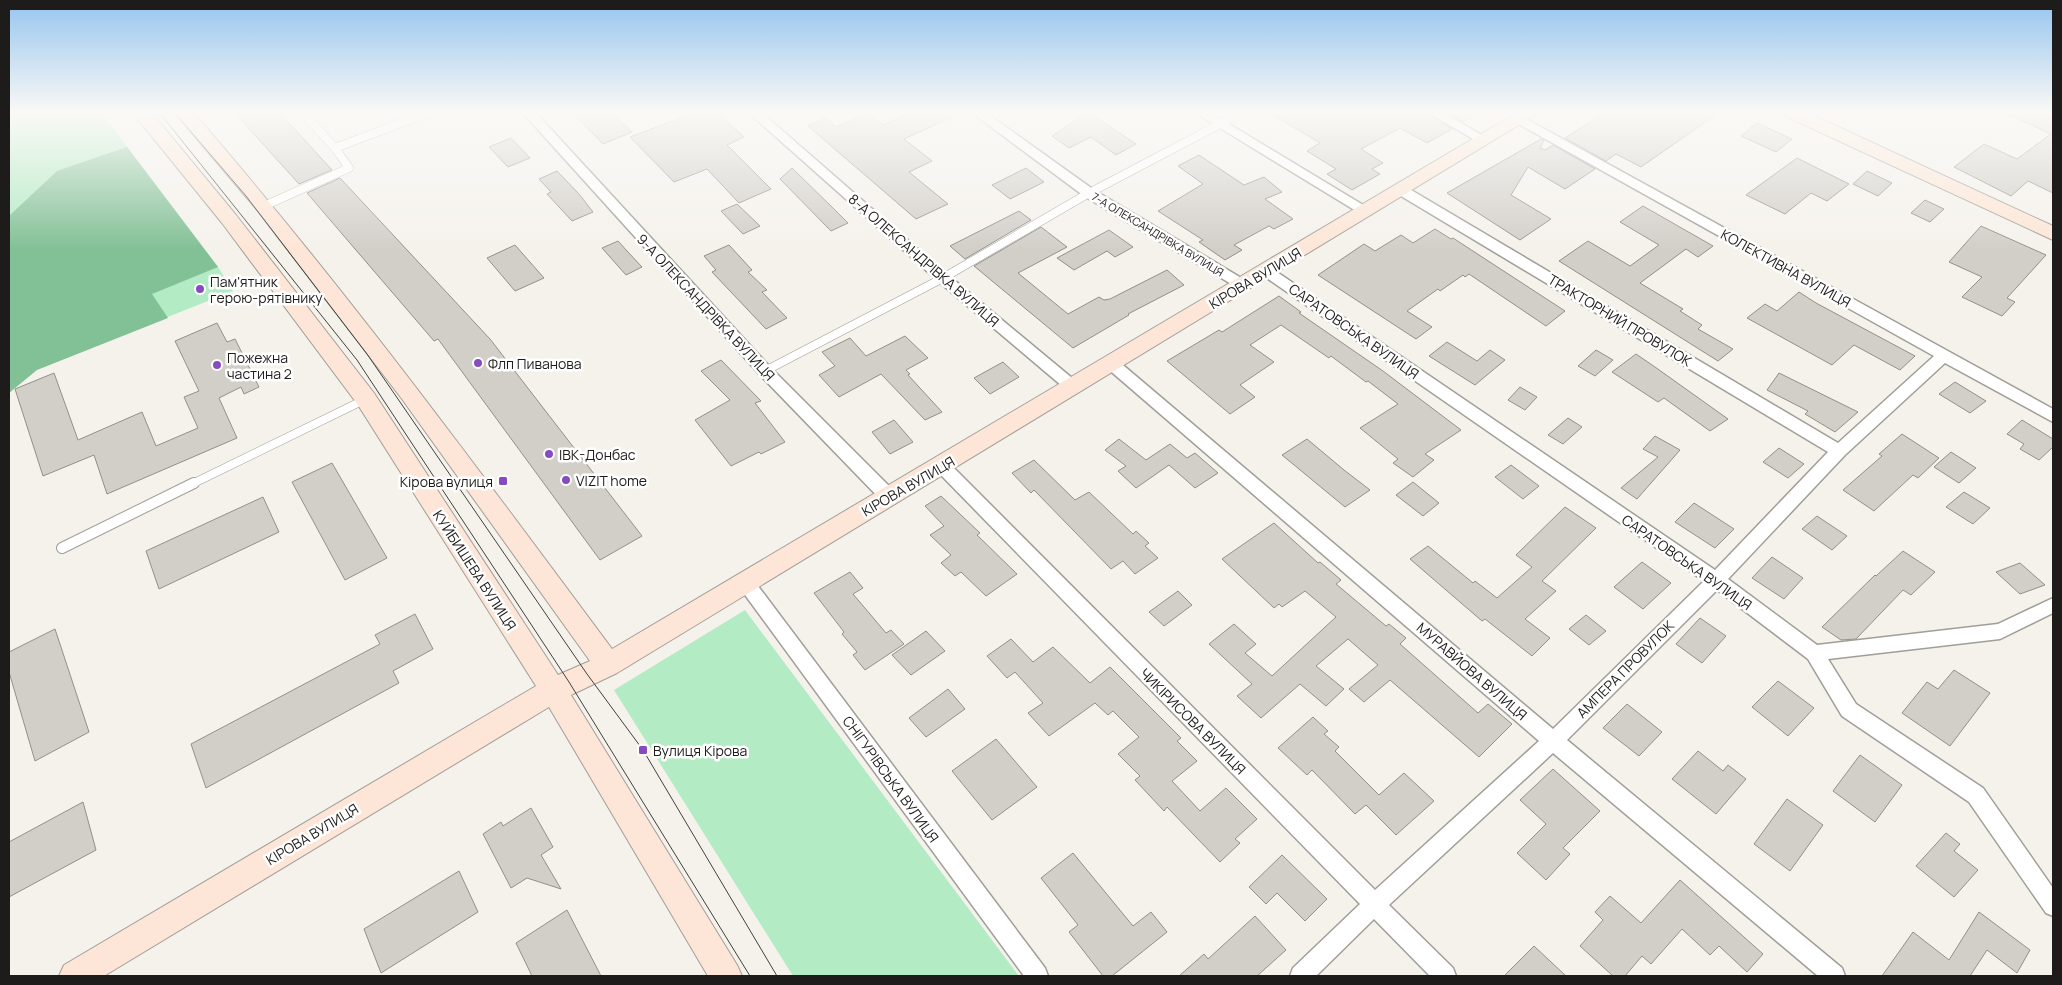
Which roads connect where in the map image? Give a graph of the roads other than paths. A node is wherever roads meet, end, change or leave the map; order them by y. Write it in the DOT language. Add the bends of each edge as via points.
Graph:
graph roads {
  1 [pos="179,158"];
  2 [pos="223,158"];
  3 [pos="341,158"];
  4 [pos="570,158"];
  5 [pos="806,158"];
  6 [pos="1041,158"];
  7 [pos="1156,158"];
  8 [pos="1275,158"];
  9 [pos="1454,158"];
  10 [pos="1598,158"];
  11 [pos="1889,158"];
  12 [pos="1401,190"];
  13 [pos="1089,193"];
  14 [pos="264,206"];
  15 [pos="1366,211"];
  16 [pos="2053,234"];
  17 [pos="1266,271"];
  18 [pos="943,278"];
  19 [pos="1243,284"];
  20 [pos="1942,356"];
  21 [pos="1112,364"];
  22 [pos="765,371"];
  23 [pos="1073,386"];
  24 [pos="366,400"];
  25 [pos="2053,416"];
  26 [pos="1839,451"];
  27 [pos="942,466"];
  28 [pos="889,497"];
  29 [pos="62,548"];
  30 [pos="1716,580"];
  31 [pos="746,583"];
  32 [pos="2053,605"];
  33 [pos="1814,653"];
  34 [pos="608,665"];
  35 [pos="553,690"];
  36 [pos="1553,741"];
  37 [pos="1374,905"];
  38 [pos="2053,906"];
  39 [pos="75,976"];
  40 [pos="726,976"];
  41 [pos="1037,976"];
  42 [pos="1301,976"];
  43 [pos="1445,976"];
  44 [pos="1834,976"];
  1 -- 24 [label="main road, КУЙБИШЕВА ВУЛИЦЯ"];
  2 -- 14 [label="main road"];
  3 -- 14 [label="lane" via="348,168"];
  4 -- 22 [label="street, 9-А ОЛЕКСАНДРІВКА ВУЛИЦЯ"];
  5 -- 18 [label="street, 8-А ОЛЕКСАНДРІВКА ВУЛИЦЯ"];
  6 -- 13 [label="street, 7-А ОЛЕКСАНДРІВКА ВУЛИЦЯ"];
  7 -- 13 [label="lane"];
  8 -- 15 [label="street"];
  9 -- 12 [label="main road, КІРОВА ВУЛИЦЯ"];
  10 -- 20 [label="street, КОЛЕКТИВНА ВУЛИЦЯ"];
  11 -- 16 [label="main road"];
  12 -- 15 [label="main road, КІРОВА ВУЛИЦЯ"];
  12 -- 26 [label="street, ТРАКТОРНИЙ ПРОВУЛОК"];
  13 -- 18 [label="lane"];
  13 -- 19 [label="street, 7-А ОЛЕКСАНДРІВКА ВУЛИЦЯ"];
  14 -- 34 [label="main road" via="410,393"];
  15 -- 17 [label="main road, КІРОВА ВУЛИЦЯ"];
  17 -- 19 [label="main road, КІРОВА ВУЛИЦЯ"];
  17 -- 30 [label="street, САРАТОВСЬКА ВУЛИЦЯ"];
  18 -- 22 [label="lane"];
  18 -- 23 [label="street, 8-А ОЛЕКСАНДРІВКА ВУЛИЦЯ"];
  19 -- 21 [label="main road, КІРОВА ВУЛИЦЯ"];
  20 -- 25 [label="street, КОЛЕКТИВНА ВУЛИЦЯ"];
  20 -- 26 [label="street, АМПЕРА ПРОВУЛОК"];
  21 -- 23 [label="main road, КІРОВА ВУЛИЦЯ"];
  21 -- 36 [label="street, МУРАВЙОВА ВУЛИЦЯ"];
  22 -- 28 [label="street, 9-А ОЛЕКСАНДРІВКА ВУЛИЦЯ"];
  23 -- 27 [label="main road, КІРОВА ВУЛИЦЯ"];
  24 -- 29 [label="lane"];
  24 -- 35 [label="main road, КУЙБИШЕВА ВУЛИЦЯ"];
  26 -- 30 [label="street, АМПЕРА ПРОВУЛОК"];
  27 -- 28 [label="main road, КІРОВА ВУЛИЦЯ"];
  27 -- 37 [label="street, ЧИКІРИСОВА ВУЛИЦЯ"];
  28 -- 31 [label="main road, КІРОВА ВУЛИЦЯ"];
  30 -- 33 [label="street, САРАТОВСЬКА ВУЛИЦЯ"];
  30 -- 36 [label="street, АМПЕРА ПРОВУЛОК"];
  31 -- 34 [label="main road, КІРОВА ВУЛИЦЯ"];
  31 -- 41 [label="street, СНІГУРІВСЬКА ВУЛИЦЯ"];
  32 -- 33 [label="street" via="2000,631"];
  33 -- 38 [label="street, САРАТОВСЬКА ВУЛИЦЯ" via="1849,710 1976,795"];
  34 -- 35 [label="main road, КІРОВА ВУЛИЦЯ"];
  35 -- 39 [label="main road, КІРОВА ВУЛИЦЯ"];
  35 -- 40 [label="main road, КУЙБИШЕВА ВУЛИЦЯ"];
  36 -- 37 [label="street, АМПЕРА ПРОВУЛОК"];
  36 -- 44 [label="street, МУРАВЙОВА ВУЛИЦЯ"];
  37 -- 42 [label="street, АМПЕРА ПРОВУЛОК"];
  37 -- 43 [label="street, ЧИКІРИСОВА ВУЛИЦЯ"];
}
